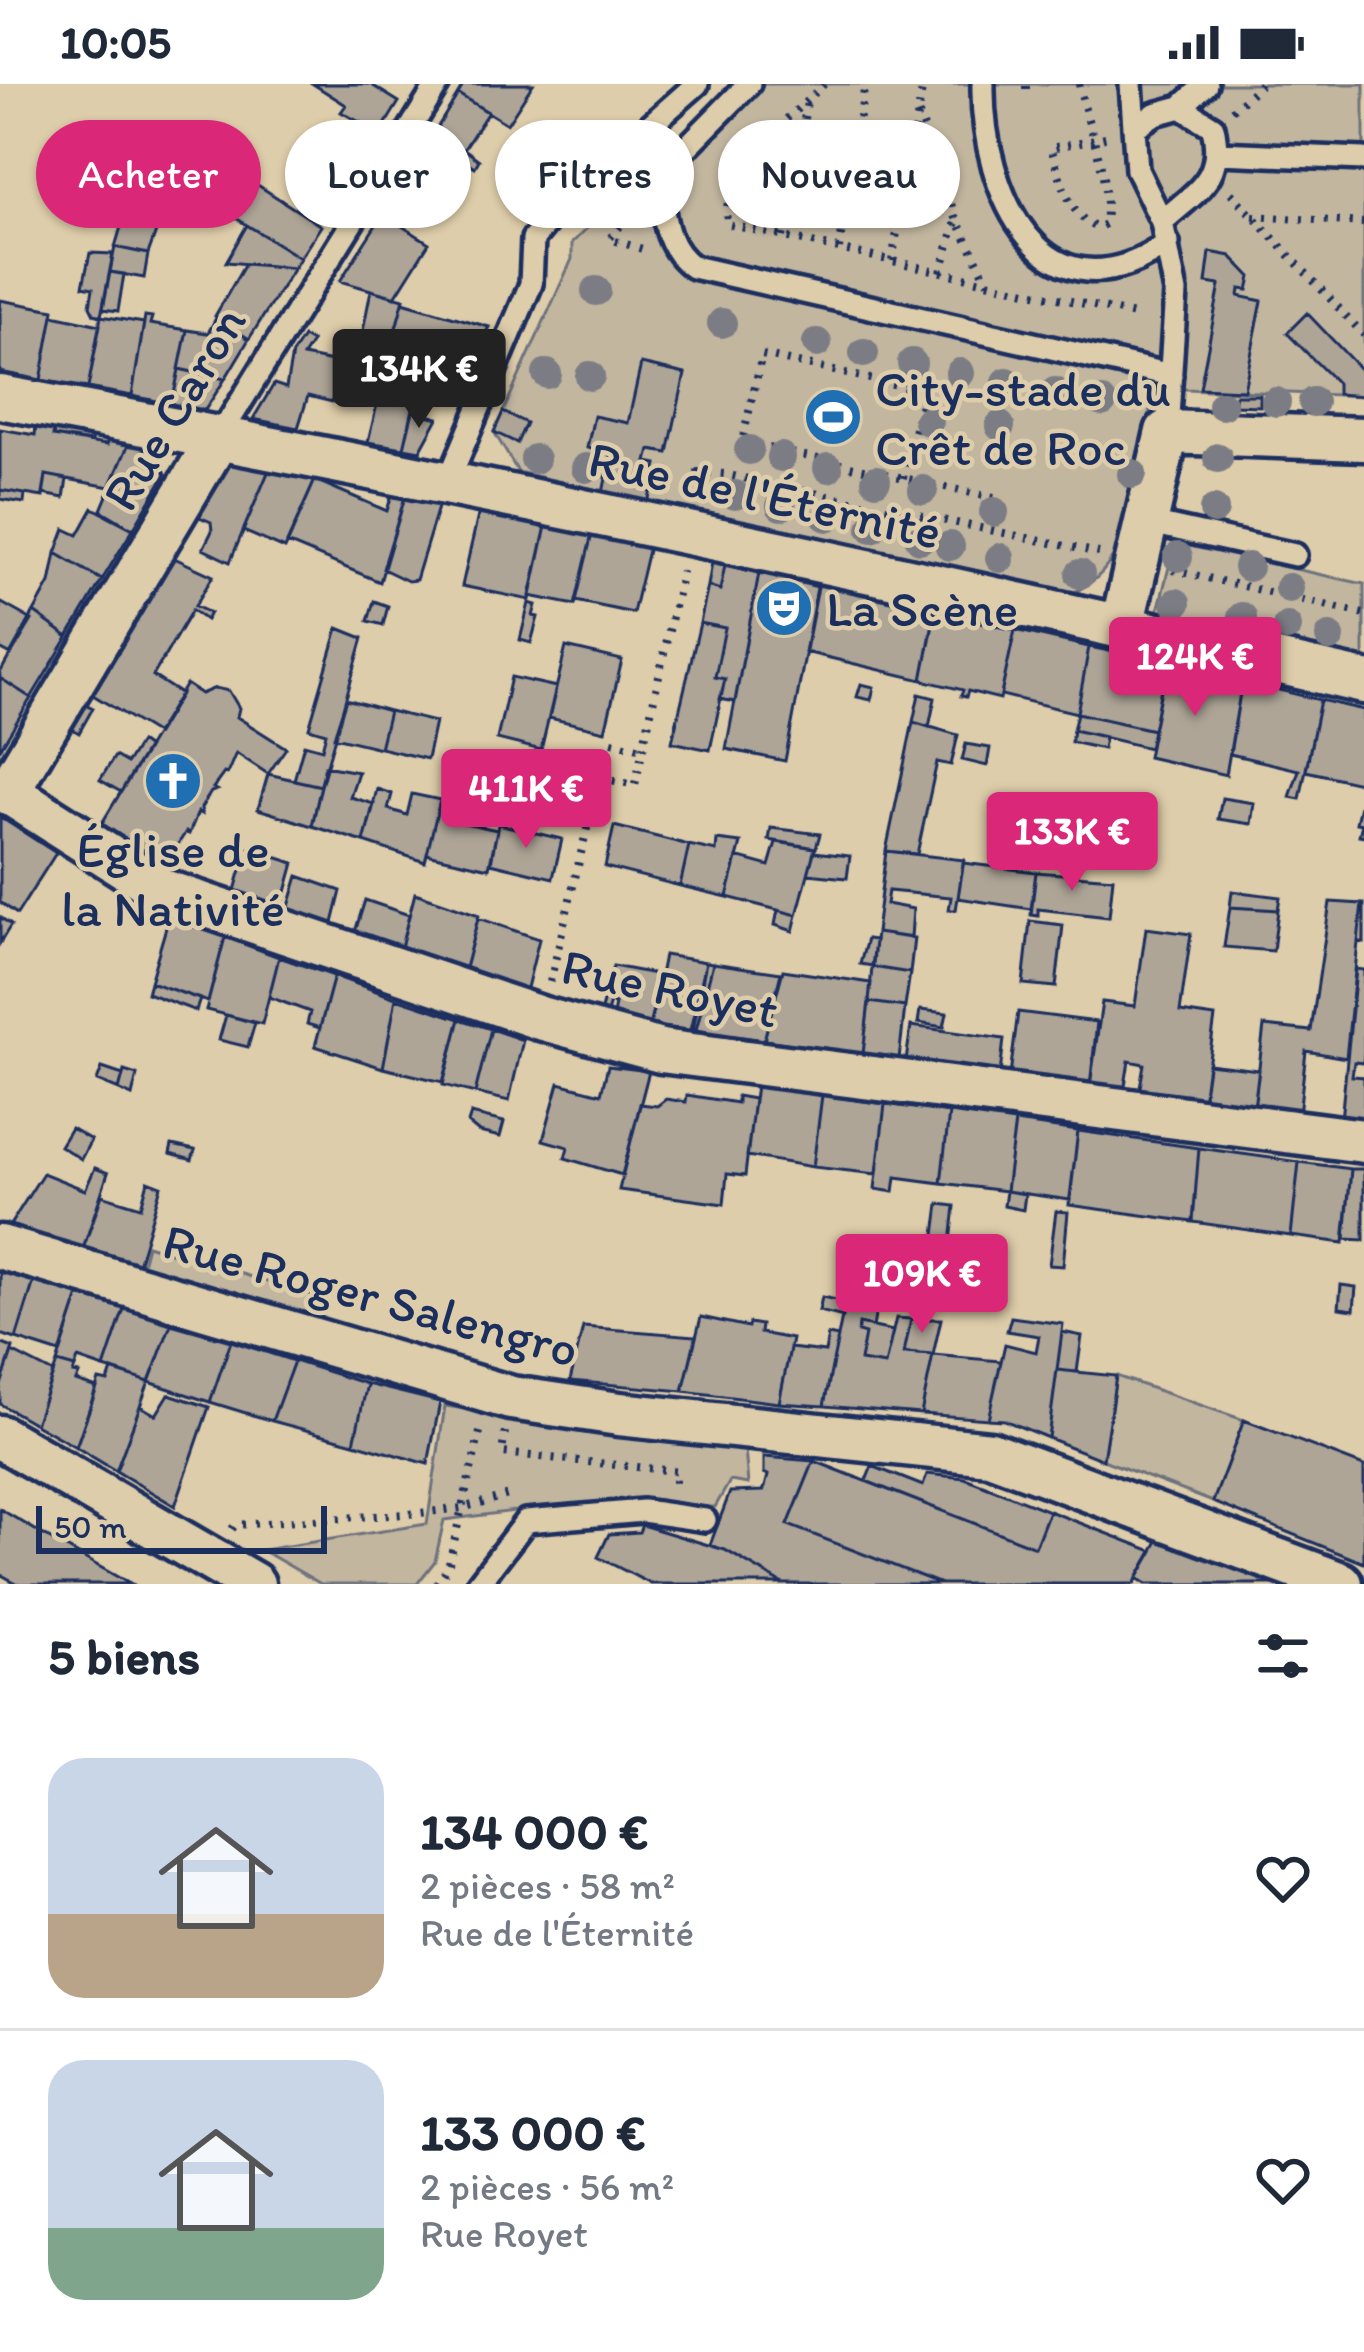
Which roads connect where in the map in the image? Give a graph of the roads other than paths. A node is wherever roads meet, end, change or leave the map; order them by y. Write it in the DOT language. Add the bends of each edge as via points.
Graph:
graph roads {
  1 [pos="438,84"];
  2 [pos="697,84"];
  3 [pos="749,84"];
  4 [pos="983,84"];
  5 [pos="1131,84"];
  6 [pos="1206,84"];
  7 [pos="1181,107"];
  8 [pos="1134,138"];
  9 [pos="1364,159"];
  10 [pos="1216,164"];
  11 [pos="1165,232"];
  12 [pos="1172,375"];
  13 [pos="0,397"];
  14 [pos="1167,432"];
  15 [pos="219,437"];
  16 [pos="1364,439"];
  17 [pos="446,484"];
  18 [pos="1142,541"];
  19 [pos="1295,555"];
  20 [pos="1122,626"];
  21 [pos="1364,682"];
  22 [pos="3,789"];
  23 [pos="1364,1141"];
  24 [pos="0,1247"];
  25 [pos="0,1437"];
  26 [pos="705,1520"];
  27 [pos="253,1584"];
  28 [pos="478,1584"];
  29 [pos="1341,1584"];
  1 -- 15 [label="lane, Rue Caron"];
  2 -- 17 [label="lane" via="533,239 531,284"];
  3 -- 12 [label="lane" via="659,184 677,256 693,267"];
  4 -- 11 [label="lane" via="998,177 1041,254 1088,272 1119,268"];
  5 -- 8 [label="lane"];
  6 -- 7 [label="lane"];
  7 -- 8 [label="lane" via="1156,114"];
  7 -- 10 [label="lane" via="1213,127"];
  8 -- 11 [label="lane" via="1137,170"];
  9 -- 10 [label="lane"];
  10 -- 11 [label="lane"];
  11 -- 12 [label="lane" via="1176,292"];
  12 -- 14 [label="lane"];
  13 -- 15 [label="street, Rue de l'Éternité"];
  14 -- 16 [label="street"];
  14 -- 18 [label="street"];
  15 -- 17 [label="street, Rue de l'Éternité"];
  15 -- 22 [label="street, Rue Caron"];
  17 -- 20 [label="street, Rue de l'Éternité"];
  18 -- 19 [label="lane"];
  18 -- 20 [label="street"];
  20 -- 21 [label="street, Rue de l'Éternité"];
  22 -- 23 [label="street, Rue Royet" via="163,891 661,1051"];
  24 -- 29 [label="street, Rue Roger Salengro" via="500,1395 990,1453"];
  25 -- 27 [label="street"];
  26 -- 28 [label="lane" via="643,1511 526,1521"];
}
